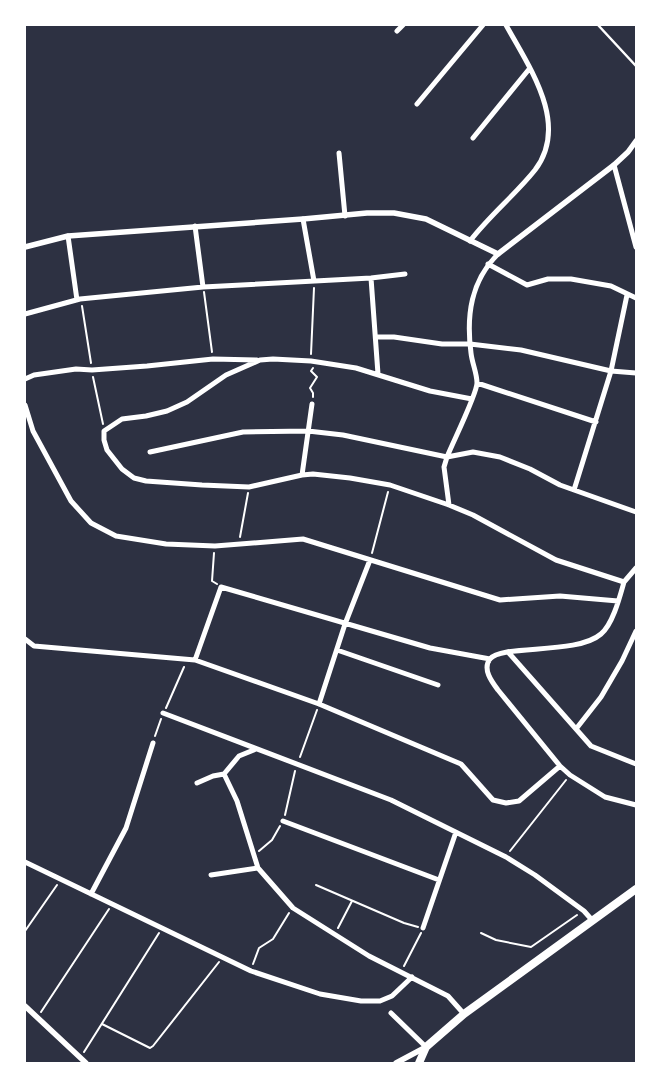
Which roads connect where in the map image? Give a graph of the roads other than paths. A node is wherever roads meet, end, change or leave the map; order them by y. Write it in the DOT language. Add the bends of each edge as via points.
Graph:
graph roads {
  1 [pos="402,25"];
  2 [pos="483,25"];
  3 [pos="506,25"];
  4 [pos="598,25"];
  5 [pos="397,31"];
  6 [pos="636,66"];
  7 [pos="530,68"];
  8 [pos="417,104"];
  9 [pos="473,138"];
  10 [pos="636,141"];
  11 [pos="339,153"];
  12 [pos="614,164"];
  13 [pos="345,216"];
  14 [pos="303,219"];
  15 [pos="195,226"];
  16 [pos="68,236"];
  17 [pos="470,241"];
  18 [pos="25,247"];
  19 [pos="636,247"];
  20 [pos="498,254"];
  21 [pos="488,264"];
  22 [pos="405,274"];
  23 [pos="371,278"];
  24 [pos="314,281"];
  25 [pos="203,287"];
  26 [pos="627,294"];
  27 [pos="636,298"];
  28 [pos="77,300"];
  29 [pos="25,314"];
  30 [pos="377,337"];
  31 [pos="470,344"];
  32 [pos="260,360"];
  33 [pos="611,371"];
  34 [pos="636,373"];
  35 [pos="378,374"];
  36 [pos="25,379"];
  37 [pos="477,383"];
  38 [pos="472,398"];
  39 [pos="312,404"];
  40 [pos="25,405"];
  41 [pos="596,422"];
  42 [pos="308,431"];
  43 [pos="150,452"];
  44 [pos="447,457"];
  45 [pos="302,475"];
  46 [pos="574,490"];
  47 [pos="449,505"];
  48 [pos="636,512"];
  49 [pos="370,560"];
  50 [pos="636,568"];
  51 [pos="624,582"];
  52 [pos="618,601"];
  53 [pos="345,624"];
  54 [pos="636,631"];
  55 [pos="25,638"];
  56 [pos="337,650"];
  57 [pos="508,652"];
  58 [pos="490,659"];
  59 [pos="195,660"];
  60 [pos="438,685"];
  61 [pos="319,704"];
  62 [pos="163,713"];
  63 [pos="576,729"];
  64 [pos="153,743"];
  65 [pos="256,749"];
  66 [pos="636,764"];
  67 [pos="560,766"];
  68 [pos="224,774"];
  69 [pos="197,783"];
  70 [pos="636,805"];
  71 [pos="283,821"];
  72 [pos="456,832"];
  73 [pos="25,862"];
  74 [pos="258,868"];
  75 [pos="211,875"];
  76 [pos="439,880"];
  77 [pos="636,889"];
  78 [pos="91,894"];
  79 [pos="592,920"];
  80 [pos="423,928"];
  81 [pos="412,977"];
  82 [pos="25,1006"];
  83 [pos="391,1013"];
  84 [pos="464,1014"];
  85 [pos="426,1047"];
  86 [pos="86,1063"];
  87 [pos="396,1063"];
  88 [pos="418,1063"];
  1 -- 5 [label="street"];
  2 -- 8 [label="street"];
  3 -- 7 [label="street"];
  4 -- 6 [label="lane"];
  7 -- 9 [label="street"];
  7 -- 17 [label="street" via="547,110 549,131 545,153 535,169"];
  10 -- 12 [label="street"];
  11 -- 13 [label="street"];
  12 -- 19 [label="street"];
  12 -- 20 [label="street"];
  13 -- 14 [label="street"];
  13 -- 17 [label="street" via="367,213 426,218"];
  14 -- 15 [label="street"];
  14 -- 24 [label="street"];
  15 -- 16 [label="street"];
  15 -- 25 [label="street"];
  16 -- 18 [label="street"];
  16 -- 28 [label="street"];
  17 -- 20 [label="street"];
  20 -- 21 [label="street"];
  21 -- 26 [label="street" via="527,285 548,279 571,279 611,286"];
  21 -- 31 [label="street" via="473,295"];
  22 -- 23 [label="street"];
  23 -- 24 [label="street"];
  23 -- 30 [label="street"];
  24 -- 25 [label="street"];
  25 -- 28 [label="street"];
  26 -- 27 [label="street"];
  26 -- 33 [label="street"];
  28 -- 29 [label="street"];
  30 -- 31 [label="street"];
  30 -- 35 [label="street"];
  31 -- 33 [label="street" via="521,350"];
  31 -- 37 [label="street"];
  32 -- 35 [label="street" via="311,361"];
  32 -- 36 [label="street" via="213,359 76,369"];
  32 -- 45 [label="street" via="226,375 167,411 122,419 104,431 107,450 122,469 134,478 146,481 249,487"];
  33 -- 34 [label="street"];
  33 -- 41 [label="street"];
  35 -- 38 [label="street" via="430,391"];
  37 -- 38 [label="street"];
  37 -- 41 [label="street"];
  38 -- 44 [label="street"];
  39 -- 42 [label="street"];
  40 -- 49 [label="street" via="33,431 71,501 91,523 116,536 166,544 215,546 303,539"];
  41 -- 46 [label="street"];
  42 -- 43 [label="street" via="243,432"];
  42 -- 44 [label="street" via="343,435"];
  42 -- 45 [label="street"];
  44 -- 46 [label="street" via="473,452 500,457"];
  44 -- 47 [label="street" via="444,467"];
  45 -- 47 [label="street" via="390,485"];
  46 -- 48 [label="street"];
  47 -- 51 [label="street" via="556,560"];
  49 -- 52 [label="street" via="500,600 560,596"];
  49 -- 53 [label="street"];
  50 -- 51 [label="street"];
  51 -- 52 [label="street"];
  52 -- 57 [label="street" via="602,634 591,640 569,647"];
  53 -- 56 [label="street"];
  53 -- 58 [label="street" via="430,648"];
  53 -- 59 [label="street" via="221,587"];
  54 -- 63 [label="street" via="602,698"];
  55 -- 59 [label="street" via="34,646"];
  56 -- 60 [label="street"];
  56 -- 61 [label="street"];
  57 -- 58 [label="street"];
  57 -- 63 [label="street"];
  58 -- 67 [label="street" via="487,667 489,678"];
  59 -- 61 [label="street"];
  61 -- 67 [label="street" via="461,764 493,800 519,801"];
  62 -- 65 [label="street"];
  63 -- 66 [label="street" via="591,746"];
  64 -- 78 [label="street" via="126,828"];
  65 -- 68 [label="street" via="239,756"];
  65 -- 72 [label="street" via="391,800"];
  67 -- 70 [label="street" via="605,797"];
  68 -- 69 [label="street"];
  68 -- 74 [label="street" via="237,800"];
  71 -- 76 [label="street"];
  72 -- 76 [label="street"];
  72 -- 79 [label="street" via="535,875"];
  73 -- 78 [label="street"];
  74 -- 75 [label="street"];
  74 -- 81 [label="street" via="292,908 370,956"];
  76 -- 80 [label="street"];
  77 -- 79 [label="main road"];
  78 -- 81 [label="street" via="250,971 320,994 380,1001 392,996"];
  79 -- 84 [label="main road"];
  81 -- 84 [label="street" via="448,996"];
  82 -- 86 [label="street"];
  83 -- 85 [label="street"];
  84 -- 85 [label="main road"];
  85 -- 87 [label="street"];
  85 -- 88 [label="main road"];
}
